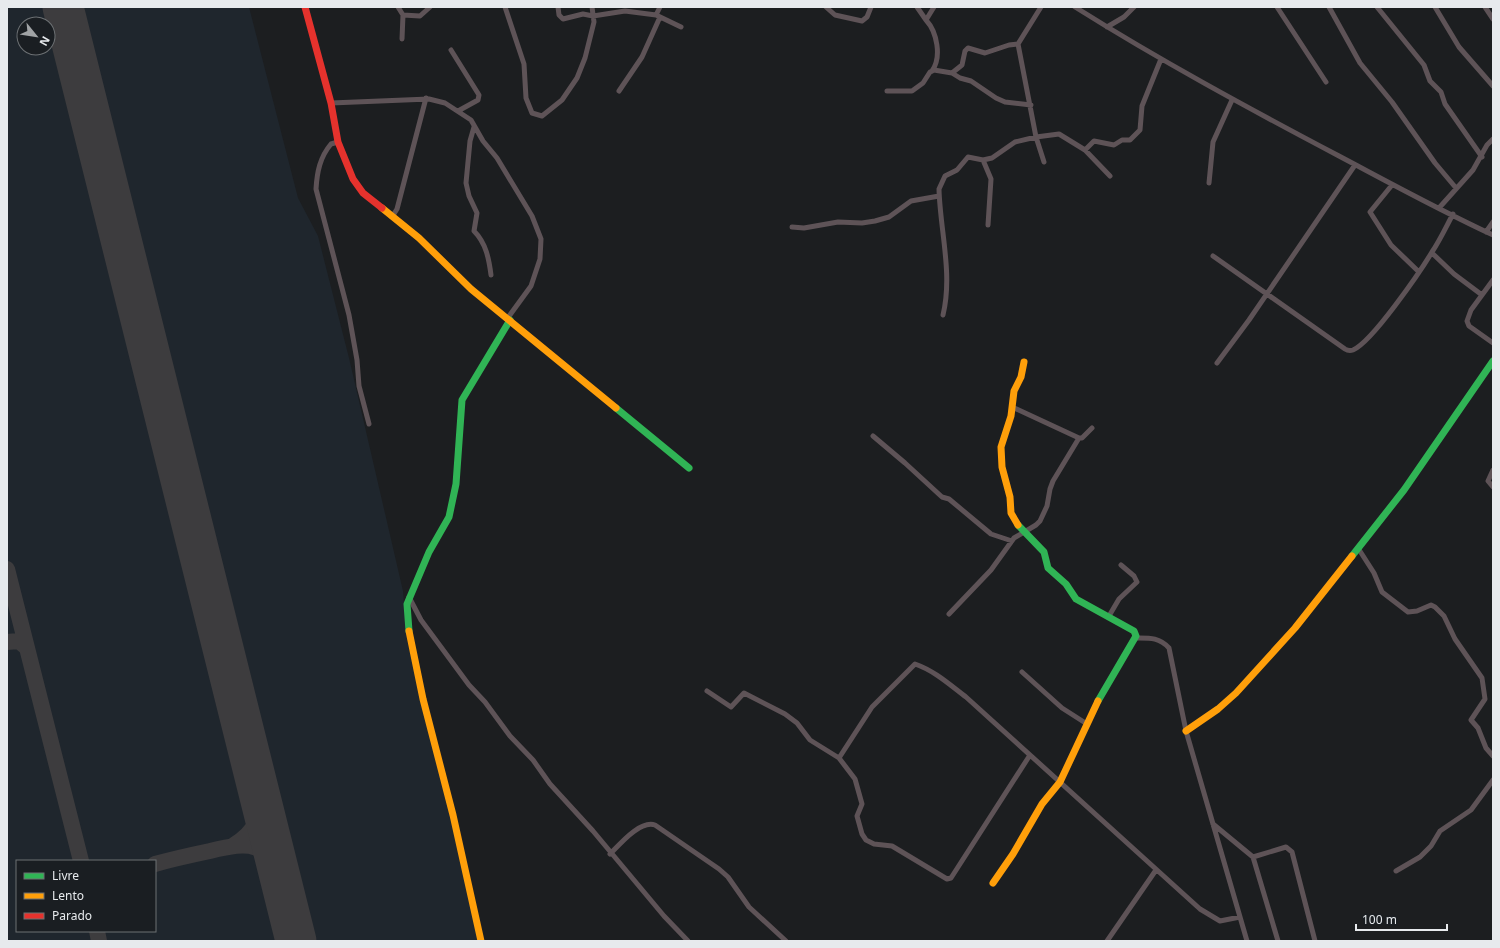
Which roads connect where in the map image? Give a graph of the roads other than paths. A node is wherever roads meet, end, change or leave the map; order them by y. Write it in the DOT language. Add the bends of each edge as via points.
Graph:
graph roads {
  1 [pos="305,7"];
  2 [pos="398,7"];
  3 [pos="430,7"];
  4 [pos="505,7"];
  5 [pos="558,7"];
  6 [pos="592,7"];
  7 [pos="660,7"];
  8 [pos="826,7"];
  9 [pos="872,7"];
  10 [pos="917,7"];
  11 [pos="934,7"];
  12 [pos="1041,7"];
  13 [pos="1075,7"];
  14 [pos="1134,7"];
  15 [pos="1278,7"];
  16 [pos="1330,7"];
  17 [pos="1377,7"];
  18 [pos="1435,7"];
  19 [pos="1485,7"];
  20 [pos="1491,12"];
  21 [pos="403,15"];
  22 [pos="593,16"];
  23 [pos="658,16"];
  24 [pos="1493,19"];
  25 [pos="926,20"];
  26 [pos="681,27"];
  27 [pos="1106,27"];
  28 [pos="402,39"];
  29 [pos="1018,44"];
  30 [pos="451,50"];
  31 [pos="1160,59"];
  32 [pos="932,71"];
  33 [pos="952,73"];
  34 [pos="1326,82"];
  35 [pos="1493,86"];
  36 [pos="619,91"];
  37 [pos="887,91"];
  38 [pos="426,98"];
  39 [pos="1232,100"];
  40 [pos="331,103"];
  41 [pos="1031,105"];
  42 [pos="458,111"];
  43 [pos="474,127"];
  44 [pos="1036,136"];
  45 [pos="1493,139"];
  46 [pos="338,142"];
  47 [pos="1085,150"];
  48 [pos="1482,157"];
  49 [pos="983,160"];
  50 [pos="1044,162"];
  51 [pos="1355,165"];
  52 [pos="1110,176"];
  53 [pos="1209,183"];
  54 [pos="1392,185"];
  55 [pos="1456,188"];
  56 [pos="939,196"];
  57 [pos="1439,208"];
  58 [pos="1453,214"];
  59 [pos="392,217"];
  60 [pos="1493,222"];
  61 [pos="988,226"];
  62 [pos="792,227"];
  63 [pos="1486,232"];
  64 [pos="1493,235"];
  65 [pos="1432,252"];
  66 [pos="1213,256"];
  67 [pos="1419,272"];
  68 [pos="492,275"];
  69 [pos="1493,280"];
  70 [pos="1266,295"];
  71 [pos="1482,296"];
  72 [pos="943,315"];
  73 [pos="508,319"];
  74 [pos="1493,343"];
  75 [pos="1493,361"];
  76 [pos="1024,362"];
  77 [pos="1217,363"];
  78 [pos="1012,408"];
  79 [pos="369,424"];
  80 [pos="1092,428"];
  81 [pos="872,436"];
  82 [pos="1080,438"];
  83 [pos="689,468"];
  84 [pos="1493,470"];
  85 [pos="1493,487"];
  86 [pos="1024,531"];
  87 [pos="1012,541"];
  88 [pos="1358,548"];
  89 [pos="1121,565"];
  90 [pos="409,597"];
  91 [pos="949,614"];
  92 [pos="1109,616"];
  93 [pos="1135,638"];
  94 [pos="1022,672"];
  95 [pos="707,691"];
  96 [pos="1087,724"];
  97 [pos="1186,731"];
  98 [pos="1030,755"];
  99 [pos="1493,756"];
  100 [pos="839,758"];
  101 [pos="1493,780"];
  102 [pos="1060,782"];
  103 [pos="1212,823"];
  104 [pos="610,854"];
  105 [pos="1253,857"];
  106 [pos="1156,870"];
  107 [pos="1396,871"];
  108 [pos="993,883"];
  109 [pos="1240,917"];
  110 [pos="481,941"];
  111 [pos="688,941"];
  112 [pos="786,941"];
  113 [pos="1107,941"];
  114 [pos="1248,941"];
  115 [pos="1278,941"];
  116 [pos="1315,941"];
  1 -- 40 [label="street"];
  2 -- 21 [label="street"];
  3 -- 21 [label="street" via="420,16"];
  4 -- 22 [label="street" via="524,64 526,98 530,110 538,116 544,115 557,105 577,78 594,22"];
  5 -- 22 [label="street" via="563,18 583,14"];
  6 -- 22 [label="street"];
  7 -- 23 [label="street"];
  8 -- 9 [label="street" via="835,15 862,21"];
  10 -- 25 [label="street"];
  11 -- 25 [label="street"];
  12 -- 29 [label="street"];
  13 -- 27 [label="street"];
  14 -- 27 [label="street" via="1124,17"];
  15 -- 34 [label="street"];
  16 -- 55 [label="street" via="1360,63"];
  17 -- 48 [label="street" via="1424,65 1430,81 1441,92 1445,104"];
  18 -- 35 [label="street" via="1459,47"];
  19 -- 20 [label="street"];
  20 -- 24 [label="street"];
  21 -- 28 [label="street"];
  22 -- 23 [label="street" via="625,11"];
  23 -- 26 [label="street"];
  23 -- 36 [label="street" via="642,57"];
  25 -- 32 [label="street" via="932,26 936,38 937,63"];
  27 -- 31 [label="street"];
  29 -- 33 [label="street" via="985,53 968,48 962,65"];
  29 -- 41 [label="street"];
  30 -- 42 [label="street" via="479,95 478,100"];
  31 -- 39 [label="street"];
  31 -- 47 [label="street" via="1142,106 1142,125 1138,133 1130,140 1122,140 1114,146 1094,141"];
  32 -- 33 [label="street"];
  32 -- 37 [label="street" via="923,83 912,91"];
  33 -- 41 [label="street" via="971,81 996,98"];
  38 -- 40 [label="street"];
  38 -- 42 [label="street" via="445,103"];
  38 -- 59 [label="street" via="397,209"];
  39 -- 51 [label="street"];
  39 -- 53 [label="street" via="1213,142"];
  40 -- 46 [label="street"];
  41 -- 44 [label="street"];
  42 -- 43 [label="street" via="471,120"];
  43 -- 68 [label="street" via="470,141 466,188 477,213 474,231 481,237"];
  43 -- 73 [label="street" via="517,189 532,216 540,239 540,259 531,286"];
  44 -- 47 [label="street" via="1058,134"];
  44 -- 49 [label="street" via="1015,142 998,155"];
  44 -- 50 [label="street"];
  45 -- 48 [label="street"];
  46 -- 59 [label="street" via="353,179 363,193"];
  46 -- 79 [label="street" via="331,144 326,150 316,174 316,189 349,315 359,386"];
  47 -- 52 [label="street"];
  48 -- 55 [label="street"];
  49 -- 56 [label="street" via="968,157 957,170 945,176 939,189"];
  49 -- 61 [label="street" via="991,179"];
  51 -- 54 [label="street"];
  51 -- 70 [label="street"];
  54 -- 57 [label="street"];
  54 -- 67 [label="street" via="1370,212 1391,245"];
  55 -- 57 [label="street"];
  56 -- 62 [label="street" via="911,201 889,217 875,221"];
  56 -- 72 [label="street" via="946,273"];
  57 -- 58 [label="street"];
  58 -- 63 [label="street"];
  58 -- 65 [label="street"];
  59 -- 73 [label="street" via="420,238 471,289"];
  60 -- 63 [label="street"];
  63 -- 64 [label="street"];
  65 -- 67 [label="street"];
  65 -- 71 [label="street"];
  66 -- 70 [label="street"];
  67 -- 70 [label="street" via="1371,334 1360,346 1348,351"];
  69 -- 71 [label="street"];
  70 -- 77 [label="street"];
  71 -- 74 [label="street" via="1471,310 1467,321 1476,332"];
  73 -- 83 [label="street"];
  73 -- 90 [label="street" via="462,400 456,484 449,517 428,552"];
  75 -- 88 [label="street" via="1404,490"];
  76 -- 78 [label="street" via="1021,377 1014,391"];
  78 -- 82 [label="street"];
  78 -- 86 [label="street" via="1001,447 1001,458 1010,497 1009,508"];
  80 -- 82 [label="street"];
  81 -- 87 [label="street" via="942,497 991,534"];
  82 -- 86 [label="street" via="1053,481 1047,506 1040,521"];
  84 -- 85 [label="street" via="1488,481"];
  86 -- 87 [label="street"];
  86 -- 92 [label="street" via="1044,552 1048,568 1066,584 1076,599"];
  87 -- 91 [label="street" via="991,570"];
  88 -- 97 [label="street" via="1295,628 1251,677 1218,709"];
  88 -- 99 [label="street" via="1374,572 1379,589 1387,596 1408,612 1433,605 1444,616 1455,639 1482,678 1485,699 1471,720"];
  89 -- 92 [label="street" via="1137,582 1119,599"];
  90 -- 104 [label="street" via="421,620 469,685"];
  90 -- 110 [label="street" via="408,619 423,699 453,815"];
  92 -- 93 [label="street" via="1134,631"];
  93 -- 96 [label="street" via="1103,689"];
  93 -- 97 [label="street" via="1155,638 1169,648"];
  94 -- 96 [label="street" via="1062,708"];
  95 -- 100 [label="street" via="731,707 744,693 785,714 797,723 810,740"];
  96 -- 102 [label="street"];
  97 -- 103 [label="street"];
  98 -- 100 [label="street" via="946,681 915,664 872,707"];
  98 -- 100 [label="street" via="949,880 892,846 874,844 866,840 857,816 862,804 855,779"];
  98 -- 102 [label="street"];
  101 -- 107 [label="street" via="1471,810 1440,831 1431,846 1420,856"];
  102 -- 106 [label="street"];
  102 -- 108 [label="street" via="1042,804"];
  103 -- 105 [label="street"];
  103 -- 109 [label="street"];
  104 -- 111 [label="street"];
  104 -- 112 [label="street" via="635,830 648,824 655,825 728,877 749,907"];
  105 -- 115 [label="street"];
  105 -- 116 [label="street" via="1286,847 1292,852"];
  106 -- 109 [label="street" via="1210,916 1220,921"];
  106 -- 113 [label="street"];
  109 -- 114 [label="street"];
}
